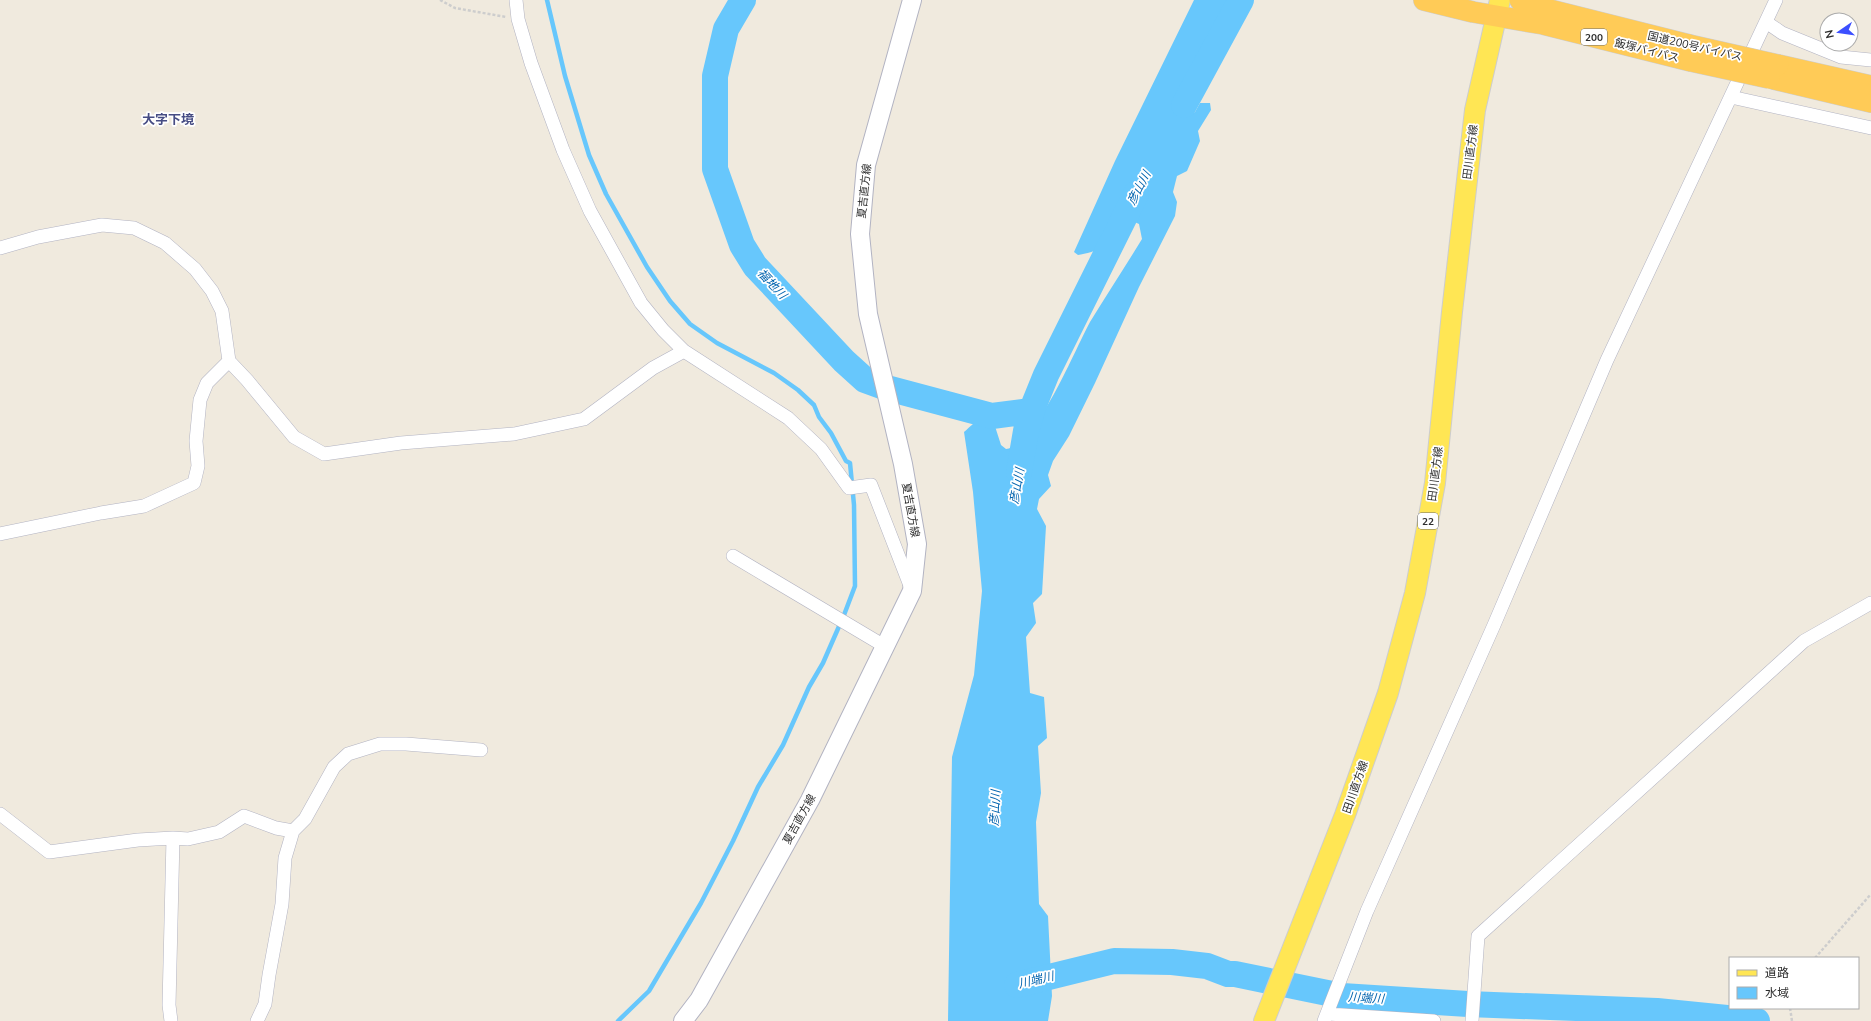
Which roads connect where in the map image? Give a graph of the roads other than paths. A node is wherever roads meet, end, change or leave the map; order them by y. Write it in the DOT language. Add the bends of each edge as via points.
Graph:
graph roads {
  1 [pos="516,0"];
  2 [pos="912,0"];
  3 [pos="1424,0"];
  4 [pos="1520,0"];
  5 [pos="1776,0"];
  6 [pos="1498,7"];
  7 [pos="1766,22"];
  8 [pos="1690,53"];
  9 [pos="1871,60"];
  10 [pos="1776,72"];
  11 [pos="1871,86"];
  12 [pos="1731,97"];
  13 [pos="1871,102"];
  14 [pos="1871,128"];
  15 [pos="0,248"];
  16 [pos="684,351"];
  17 [pos="229,361"];
  18 [pos="0,534"];
  19 [pos="733,556"];
  20 [pos="912,591"];
  21 [pos="1871,603"];
  22 [pos="886,647"];
  23 [pos="481,750"];
  24 [pos="0,814"];
  25 [pos="292,831"];
  26 [pos="173,838"];
  27 [pos="1326,1018"];
  28 [pos="171,1021"];
  29 [pos="257,1021"];
  30 [pos="683,1021"];
  31 [pos="1264,1021"];
  32 [pos="1434,1021"];
  33 [pos="1472,1021"];
  1 -- 16 [label="street" via="518,19 531,63 563,150 590,211 641,303"];
  2 -- 20 [label="main road, 夏吉直方線" via="866,165 860,234 868,314 903,464 917,544"];
  3 -- 6 [label="highway, 飯塚バイパス / 200" via="1474,12"];
  4 -- 8 [label="highway, 国道200号バイパス / 200"];
  5 -- 7 [label="street"];
  6 -- 8 [label="highway, 飯塚バイパス / 200" via="1543,24"];
  6 -- 31 [label="main road, 田川直方線 / 22" via="1475,110 1452,304 1435,483 1415,593 1388,694 1345,816"];
  7 -- 9 [label="street" via="1782,33 1841,57"];
  7 -- 12 [label="street"];
  8 -- 10 [label="highway, 国道200号バイパス / 200, bridge"];
  10 -- 11 [label="highway, 国道200号バイパス / 200"];
  10 -- 13 [label="highway, 200"];
  12 -- 14 [label="street"];
  12 -- 27 [label="street" via="1607,360 1494,625 1367,911"];
  15 -- 17 [label="street" via="38,237 102,225 134,228 164,243 195,269 212,290 222,311"];
  16 -- 17 [label="street" via="653,368 584,419 514,434 401,443 324,454 294,437 248,380"];
  16 -- 20 [label="street" via="788,418 821,449 848,488 871,485"];
  17 -- 18 [label="street" via="207,383 200,400 196,442 198,466 194,483 144,506"];
  19 -- 22 [label="street"];
  20 -- 22 [label="main road, 夏吉直方線"];
  21 -- 33 [label="street" via="1804,641 1478,936"];
  22 -- 30 [label="main road, 夏吉直方線" via="810,800 699,1000"];
  23 -- 25 [label="street" via="380,744 348,754 334,767 305,819"];
  24 -- 26 [label="street" via="49,852"];
  25 -- 26 [label="street" via="244,816 219,832 188,839"];
  25 -- 29 [label="street" via="285,858 282,904 266,1004"];
  26 -- 28 [label="street" via="169,1005"];
  27 -- 32 [label="street"];
}
